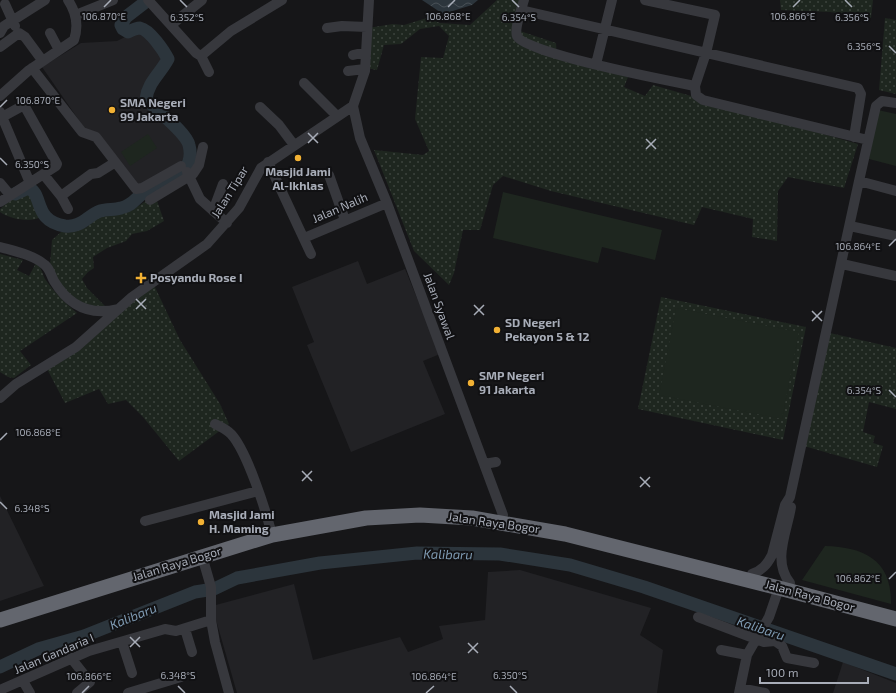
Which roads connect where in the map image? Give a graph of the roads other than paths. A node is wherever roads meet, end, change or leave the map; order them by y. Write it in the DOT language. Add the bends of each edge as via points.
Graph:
graph roads {
  1 [pos="45,0"];
  2 [pos="68,0"];
  3 [pos="113,0"];
  4 [pos="202,0"];
  5 [pos="282,0"];
  6 [pos="369,0"];
  7 [pos="612,0"];
  8 [pos="645,0"];
  9 [pos="150,2"];
  10 [pos="5,4"];
  11 [pos="523,5"];
  12 [pos="76,15"];
  13 [pos="12,20"];
  14 [pos="171,25"];
  15 [pos="367,27"];
  16 [pos="327,28"];
  17 [pos="604,28"];
  18 [pos="0,33"];
  19 [pos="19,33"];
  20 [pos="50,33"];
  21 [pos="0,47"];
  22 [pos="59,50"];
  23 [pos="366,52"];
  24 [pos="706,53"];
  25 [pos="353,55"];
  26 [pos="201,56"];
  27 [pos="42,60"];
  28 [pos="596,64"];
  29 [pos="32,68"];
  30 [pos="365,69"];
  31 [pos="348,71"];
  32 [pos="209,72"];
  33 [pos="304,83"];
  34 [pos="695,86"];
  35 [pos="0,96"];
  36 [pos="896,103"];
  37 [pos="353,106"];
  38 [pos="260,108"];
  39 [pos="1,115"];
  40 [pos="337,116"];
  41 [pos="4,130"];
  42 [pos="854,137"];
  43 [pos="868,140"];
  44 [pos="294,144"];
  45 [pos="202,147"];
  46 [pos="268,162"];
  47 [pos="114,163"];
  48 [pos="184,170"];
  49 [pos="44,175"];
  50 [pos="329,175"];
  51 [pos="859,182"];
  52 [pos="0,183"];
  53 [pos="30,183"];
  54 [pos="223,184"];
  55 [pos="896,191"];
  56 [pos="10,195"];
  57 [pos="61,196"];
  58 [pos="150,200"];
  59 [pos="0,202"];
  60 [pos="387,203"];
  61 [pos="68,209"];
  62 [pos="213,211"];
  63 [pos="345,220"];
  64 [pos="227,223"];
  65 [pos="850,226"];
  66 [pos="896,236"];
  67 [pos="304,238"];
  68 [pos="0,247"];
  69 [pos="311,254"];
  70 [pos="842,264"];
  71 [pos="896,276"];
  72 [pos="119,309"];
  73 [pos="0,398"];
  74 [pos="215,424"];
  75 [pos="496,462"];
  76 [pos="484,464"];
  77 [pos="258,491"];
  78 [pos="503,515"];
  79 [pos="145,521"];
  80 [pos="271,531"];
  81 [pos="202,556"];
  82 [pos="776,556"];
  83 [pos="751,577"];
  84 [pos="791,587"];
  85 [pos="0,612"];
  86 [pos="895,615"];
  87 [pos="698,617"];
  88 [pos="0,620"];
  89 [pos="211,620"];
  90 [pos="184,629"];
  91 [pos="759,636"];
  92 [pos="122,642"];
  93 [pos="721,650"];
  94 [pos="192,652"];
  95 [pos="746,655"];
  96 [pos="71,658"];
  97 [pos="814,663"];
  98 [pos="132,673"];
  99 [pos="181,677"];
  100 [pos="23,681"];
  101 [pos="0,690"];
  102 [pos="739,691"];
  103 [pos="30,693"];
  104 [pos="77,693"];
  105 [pos="128,693"];
  106 [pos="230,693"];
  107 [pos="765,693"];
  1 -- 13 [label="street"];
  2 -- 12 [label="street"];
  3 -- 12 [label="street"];
  4 -- 14 [label="street"];
  5 -- 26 [label="street" via="231,31"];
  6 -- 15 [label="street"];
  7 -- 17 [label="street"];
  8 -- 24 [label="street" via="715,15"];
  9 -- 14 [label="street"];
  10 -- 13 [label="street"];
  11 -- 17 [label="street"];
  11 -- 28 [label="street" via="516,31 520,39 546,50"];
  12 -- 22 [label="street" via="74,40"];
  13 -- 18 [label="street"];
  13 -- 19 [label="street"];
  14 -- 26 [label="street"];
  15 -- 16 [label="street"];
  15 -- 23 [label="street"];
  17 -- 24 [label="street"];
  17 -- 28 [label="street"];
  19 -- 21 [label="street"];
  19 -- 27 [label="street"];
  20 -- 22 [label="street"];
  22 -- 27 [label="street"];
  23 -- 25 [label="street"];
  23 -- 30 [label="street"];
  24 -- 34 [label="street"];
  24 -- 42 [label="street" via="858,88 861,94"];
  26 -- 32 [label="street"];
  27 -- 29 [label="street"];
  28 -- 34 [label="street"];
  29 -- 35 [label="street"];
  29 -- 47 [label="street" via="82,132 96,137"];
  30 -- 31 [label="street"];
  30 -- 37 [label="street"];
  33 -- 40 [label="street"];
  34 -- 42 [label="street" via="696,95 703,100"];
  36 -- 43 [label="street" via="882,101 876,106"];
  37 -- 40 [label="street, Jalan Tipar"];
  37 -- 60 [label="street, Jalan Syawal" via="360,138"];
  38 -- 44 [label="street" via="279,125"];
  39 -- 41 [label="street"];
  39 -- 49 [label="street" via="24,106 57,164"];
  40 -- 44 [label="street, Jalan Tipar"];
  41 -- 53 [label="street"];
  42 -- 43 [label="street"];
  43 -- 51 [label="street"];
  44 -- 46 [label="street, Jalan Tipar"];
  45 -- 48 [label="street" via="199,165"];
  46 -- 64 [label="street, Jalan Tipar" via="253,179"];
  46 -- 67 [label="street"];
  47 -- 48 [label="street" via="136,189"];
  47 -- 57 [label="street" via="98,173 91,174"];
  48 -- 58 [label="street"];
  48 -- 62 [label="street" via="200,199"];
  49 -- 53 [label="street"];
  49 -- 57 [label="street"];
  50 -- 63 [label="street"];
  51 -- 55 [label="street"];
  51 -- 65 [label="street"];
  52 -- 56 [label="street"];
  53 -- 56 [label="street"];
  54 -- 62 [label="street"];
  56 -- 59 [label="street"];
  57 -- 61 [label="street"];
  60 -- 63 [label="street, Jalan Nalih"];
  60 -- 76 [label="street, Jalan Syawal"];
  62 -- 64 [label="street"];
  63 -- 67 [label="street, Jalan Nalih"];
  64 -- 72 [label="street, Jalan Tipar" via="207,244"];
  65 -- 66 [label="street"];
  65 -- 70 [label="street"];
  67 -- 69 [label="street"];
  68 -- 72 [label="street" via="32,257 44,264 62,292 77,305 100,312"];
  70 -- 71 [label="street"];
  70 -- 82 [label="street" via="790,497 790,512"];
  72 -- 73 [label="street, Jalan Tipar" via="76,347 16,384"];
  74 -- 77 [label="street" via="234,438"];
  75 -- 76 [label="street"];
  76 -- 78 [label="street, Jalan Syawal"];
  77 -- 79 [label="street"];
  77 -- 80 [label="street"];
  78 -- 80 [label="highway, Jalan Raya Bogor" via="443,508 379,510 314,518"];
  78 -- 83 [label="highway, Jalan Raya Bogor" via="566,526"];
  80 -- 81 [label="highway, Jalan Raya Bogor"];
  80 -- 83 [label="highway, Jalan Raya Bogor" via="383,516 472,518 564,534"];
  80 -- 85 [label="highway, Jalan Raya Bogor"];
  81 -- 88 [label="highway, Jalan Raya Bogor"];
  81 -- 89 [label="street" via="212,592"];
  82 -- 83 [label="street"];
  82 -- 84 [label="street"];
  83 -- 84 [label="highway, Jalan Raya Bogor"];
  84 -- 86 [label="highway, Jalan Raya Bogor"];
  84 -- 91 [label="street" via="769,616"];
  87 -- 91 [label="street"];
  89 -- 90 [label="street, Jalan Gandaria I"];
  89 -- 106 [label="street" via="214,642"];
  90 -- 92 [label="street, Jalan Gandaria I" via="176,631 165,628"];
  90 -- 94 [label="street"];
  91 -- 95 [label="street"];
  91 -- 97 [label="street" via="767,643 777,642 782,646 787,658"];
  92 -- 96 [label="street, Jalan Gandaria I"];
  92 -- 98 [label="street"];
  93 -- 95 [label="street"];
  95 -- 102 [label="street"];
  96 -- 100 [label="street, Jalan Gandaria I"];
  96 -- 104 [label="street" via="90,682"];
  99 -- 105 [label="street"];
  100 -- 101 [label="street, Jalan Gandaria I"];
  100 -- 103 [label="street"];
  102 -- 107 [label="street"];
}
